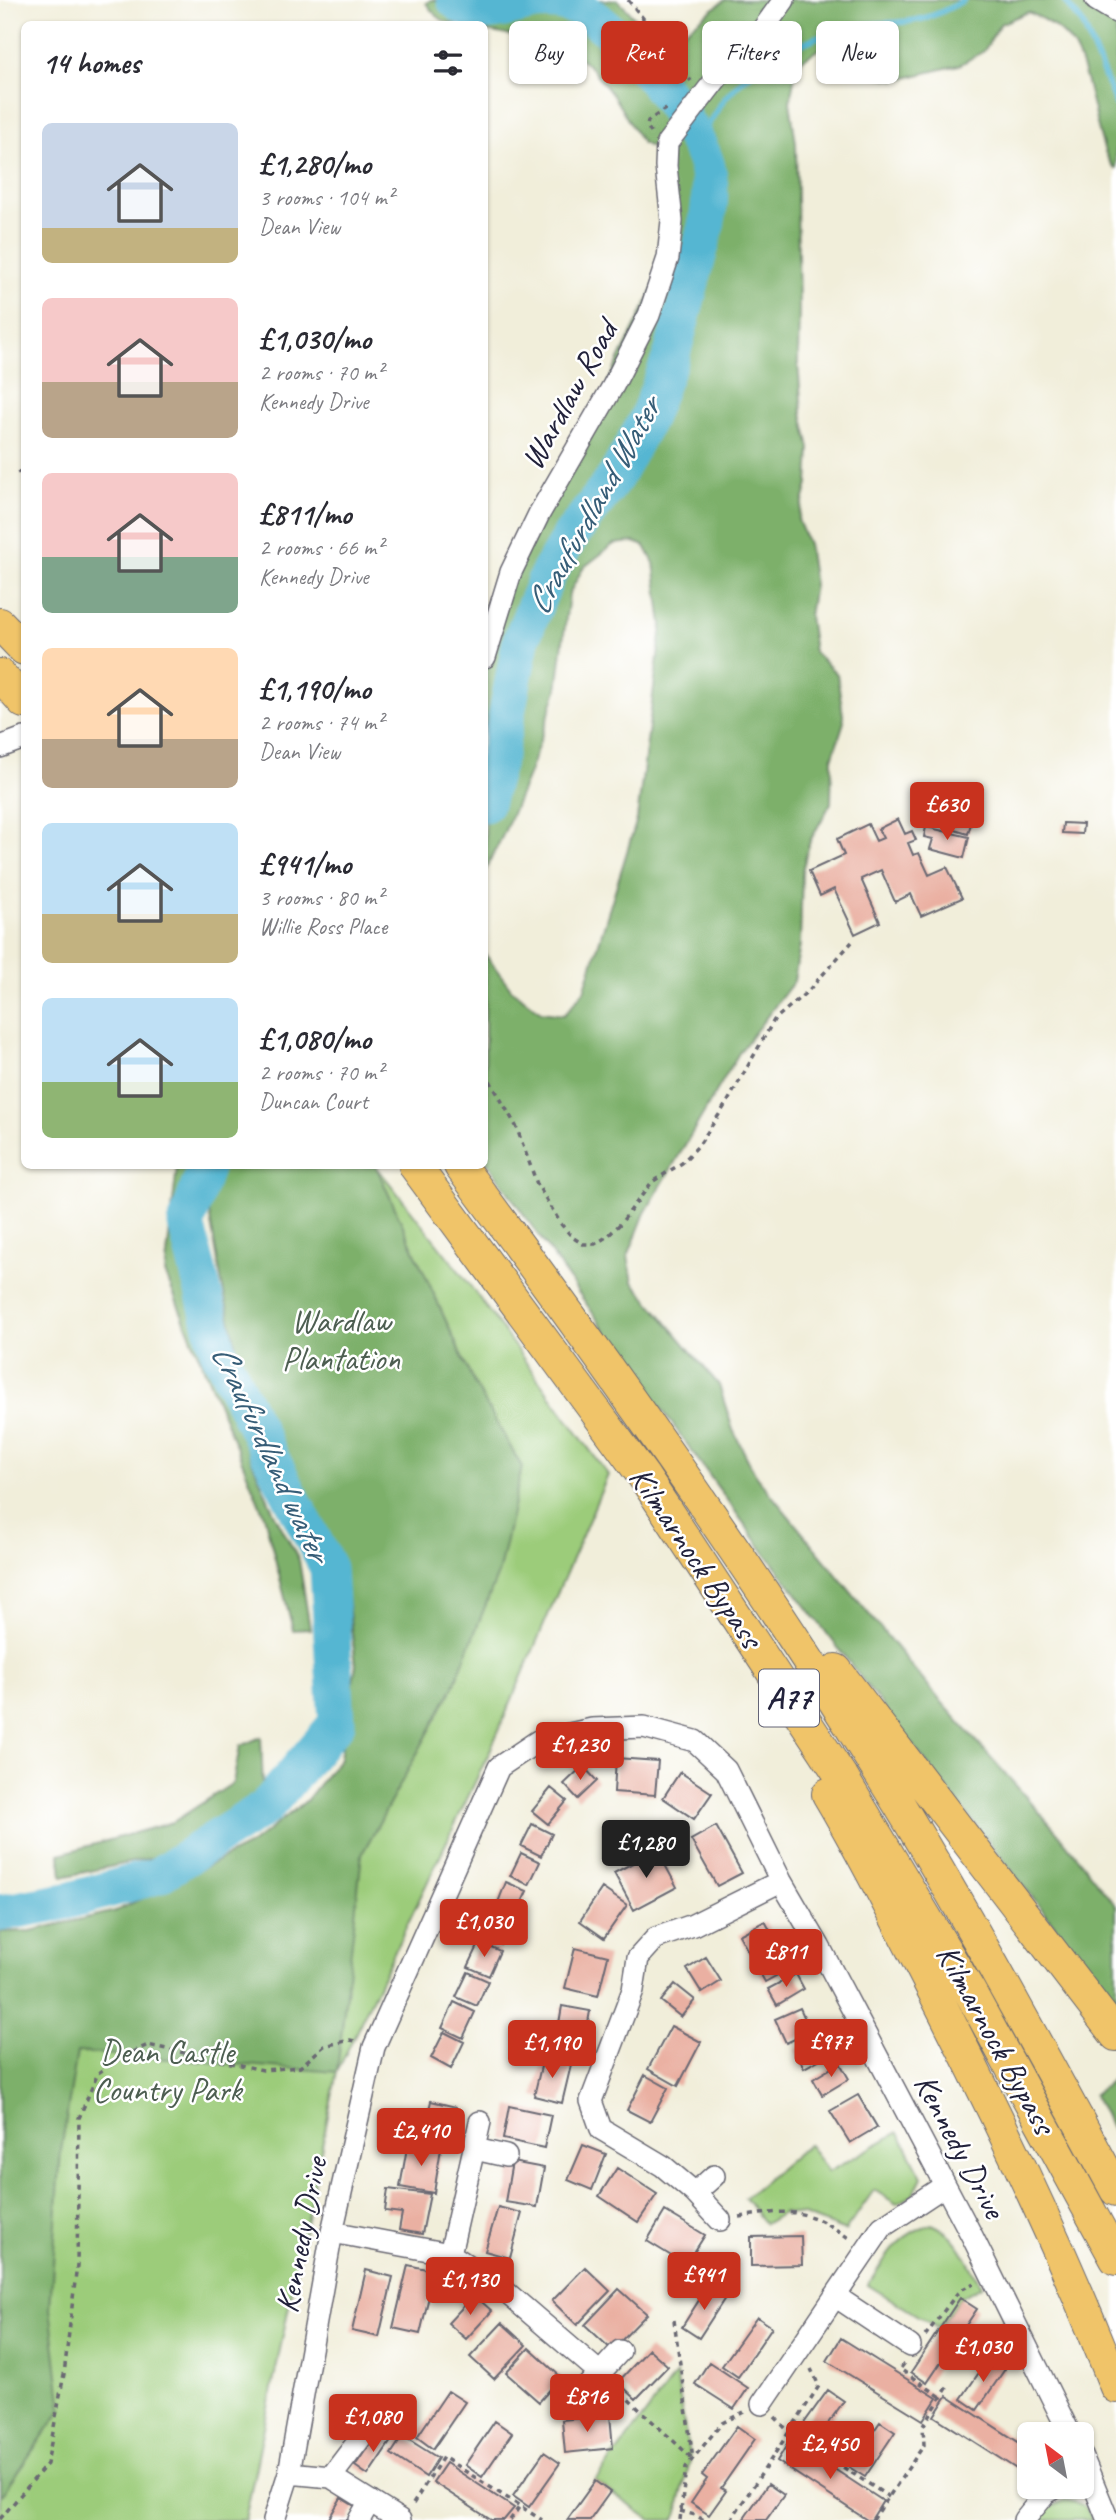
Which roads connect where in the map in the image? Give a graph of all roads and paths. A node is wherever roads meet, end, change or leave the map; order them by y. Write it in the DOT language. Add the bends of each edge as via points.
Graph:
graph roads {
  1 [pos="628,0"];
  2 [pos="784,0"];
  3 [pos="1096,0"];
  4 [pos="1116,12"];
  5 [pos="705,96"];
  6 [pos="657,113"];
  7 [pos="652,116"];
  8 [pos="21,471"];
  9 [pos="17,473"];
  10 [pos="0,624"];
  11 [pos="21,646"];
  12 [pos="488,647"];
  13 [pos="21,739"];
  14 [pos="0,747"];
  15 [pos="852,942"];
  16 [pos="488,1077"];
  17 [pos="417,1169"];
  18 [pos="462,1169"];
  19 [pos="777,1613"];
  20 [pos="785,1692"];
  21 [pos="781,1881"];
  22 [pos="1116,2035"];
  23 [pos="374,2046"];
  24 [pos="480,2122"];
  25 [pos="475,2149"];
  26 [pos="506,2156"];
  27 [pos="714,2176"];
  28 [pos="944,2186"];
  29 [pos="1116,2190"];
  30 [pos="695,2193"];
  31 [pos="720,2220"];
  32 [pos="332,2232"];
  33 [pos="866,2251"];
  34 [pos="450,2254"];
  35 [pos="1116,2259"];
  36 [pos="991,2274"];
  37 [pos="835,2296"];
  38 [pos="674,2320"];
  39 [pos="914,2347"];
  40 [pos="620,2351"];
  41 [pos="795,2355"];
  42 [pos="600,2373"];
  43 [pos="949,2385"];
  44 [pos="1116,2387"];
  45 [pos="941,2397"];
  46 [pos="573,2400"];
  47 [pos="762,2403"];
  48 [pos="1064,2422"];
  49 [pos="366,2431"];
  50 [pos="789,2432"];
  51 [pos="693,2459"];
  52 [pos="289,2473"];
  53 [pos="331,2477"];
  54 [pos="1094,2489"];
  55 [pos="889,2497"];
  56 [pos="1041,2499"];
  57 [pos="370,2501"];
  58 [pos="520,2506"];
  59 [pos="680,2511"];
  60 [pos="405,2515"];
  61 [pos="0,2519"];
  62 [pos="274,2520"];
  63 [pos="359,2520"];
  64 [pos="510,2520"];
  65 [pos="542,2520"];
  66 [pos="680,2520"];
  67 [pos="704,2520"];
  68 [pos="731,2520"];
  69 [pos="873,2520"];
  70 [pos="1024,2520"];
  71 [pos="1108,2520"];
  1 -- 5 [label="path"];
  2 -- 5 [label="street"];
  3 -- 4 [label="street"];
  5 -- 12 [label="street, Wardlaw Road" via="667,143 672,221 668,258 649,316 511,572"];
  6 -- 7 [label="path"];
  8 -- 9 [label="path"];
  10 -- 11 [label="highway"];
  13 -- 14 [label="street"];
  15 -- 16 [label="path" via="808,991 774,1020 694,1151 652,1182 621,1223 595,1244 583,1244 561,1224 537,1184 516,1126"];
  17 -- 20 [label="highway, Kilmarnock Bypass / A77" via="644,1477"];
  18 -- 19 [label="highway, Kilmarnock Bypass / A77"];
  19 -- 22 [label="highway, A77" via="833,1666"];
  19 -- 29 [label="highway, Kilmarnock Bypass / A77" via="907,1816"];
  20 -- 35 [label="highway, Kilmarnock Bypass / A77" via="928,1919"];
  20 -- 44 [label="highway, A77" via="819,1779 927,1978 1038,2202"];
  21 -- 23 [label="street, Kennedy Drive" via="726,1770 695,1741 644,1727 592,1729 538,1741 499,1768"];
  21 -- 28 [label="street, Kennedy Drive"];
  21 -- 30 [label="street" via="656,1938 638,1958 633,1990 591,2101 601,2129 663,2166"];
  23 -- 32 [label="street, Kennedy Drive"];
  23 -- 61 [label="path" via="350,2039 324,2046 300,2067 263,2070 148,2045 98,2073 79,2118 77,2264 47,2465"];
  24 -- 25 [label="street"];
  25 -- 26 [label="street"];
  25 -- 34 [label="street"];
  27 -- 30 [label="street"];
  28 -- 33 [label="street" via="882,2227"];
  28 -- 36 [label="street, Kennedy Drive"];
  30 -- 31 [label="street"];
  31 -- 33 [label="path" via="802,2212 825,2221"];
  32 -- 34 [label="street"];
  32 -- 52 [label="street, Kennedy Drive"];
  33 -- 37 [label="street"];
  34 -- 42 [label="street" via="500,2287"];
  36 -- 39 [label="path" via="959,2291"];
  36 -- 48 [label="street, Kennedy Drive"];
  37 -- 39 [label="street"];
  37 -- 41 [label="street"];
  38 -- 51 [label="path"];
  39 -- 45 [label="path" via="900,2369"];
  40 -- 42 [label="street"];
  41 -- 47 [label="street"];
  41 -- 50 [label="path" via="810,2365 819,2386"];
  42 -- 46 [label="street"];
  42 -- 51 [label="path"];
  43 -- 45 [label="path"];
  45 -- 55 [label="path" via="923,2426 924,2445"];
  47 -- 51 [label="path" via="722,2423"];
  49 -- 53 [label="street"];
  50 -- 55 [label="path"];
  50 -- 68 [label="path"];
  51 -- 59 [label="path" via="686,2467"];
  52 -- 53 [label="street"];
  52 -- 62 [label="street, Kennedy Drive"];
  53 -- 57 [label="street"];
  54 -- 71 [label="street"];
  55 -- 69 [label="path"];
  56 -- 70 [label="street"];
  57 -- 60 [label="street"];
  57 -- 63 [label="street"];
  58 -- 60 [label="path" via="443,2457"];
  58 -- 64 [label="path"];
  58 -- 65 [label="path"];
  59 -- 66 [label="path"];
  59 -- 67 [label="path"];
}
